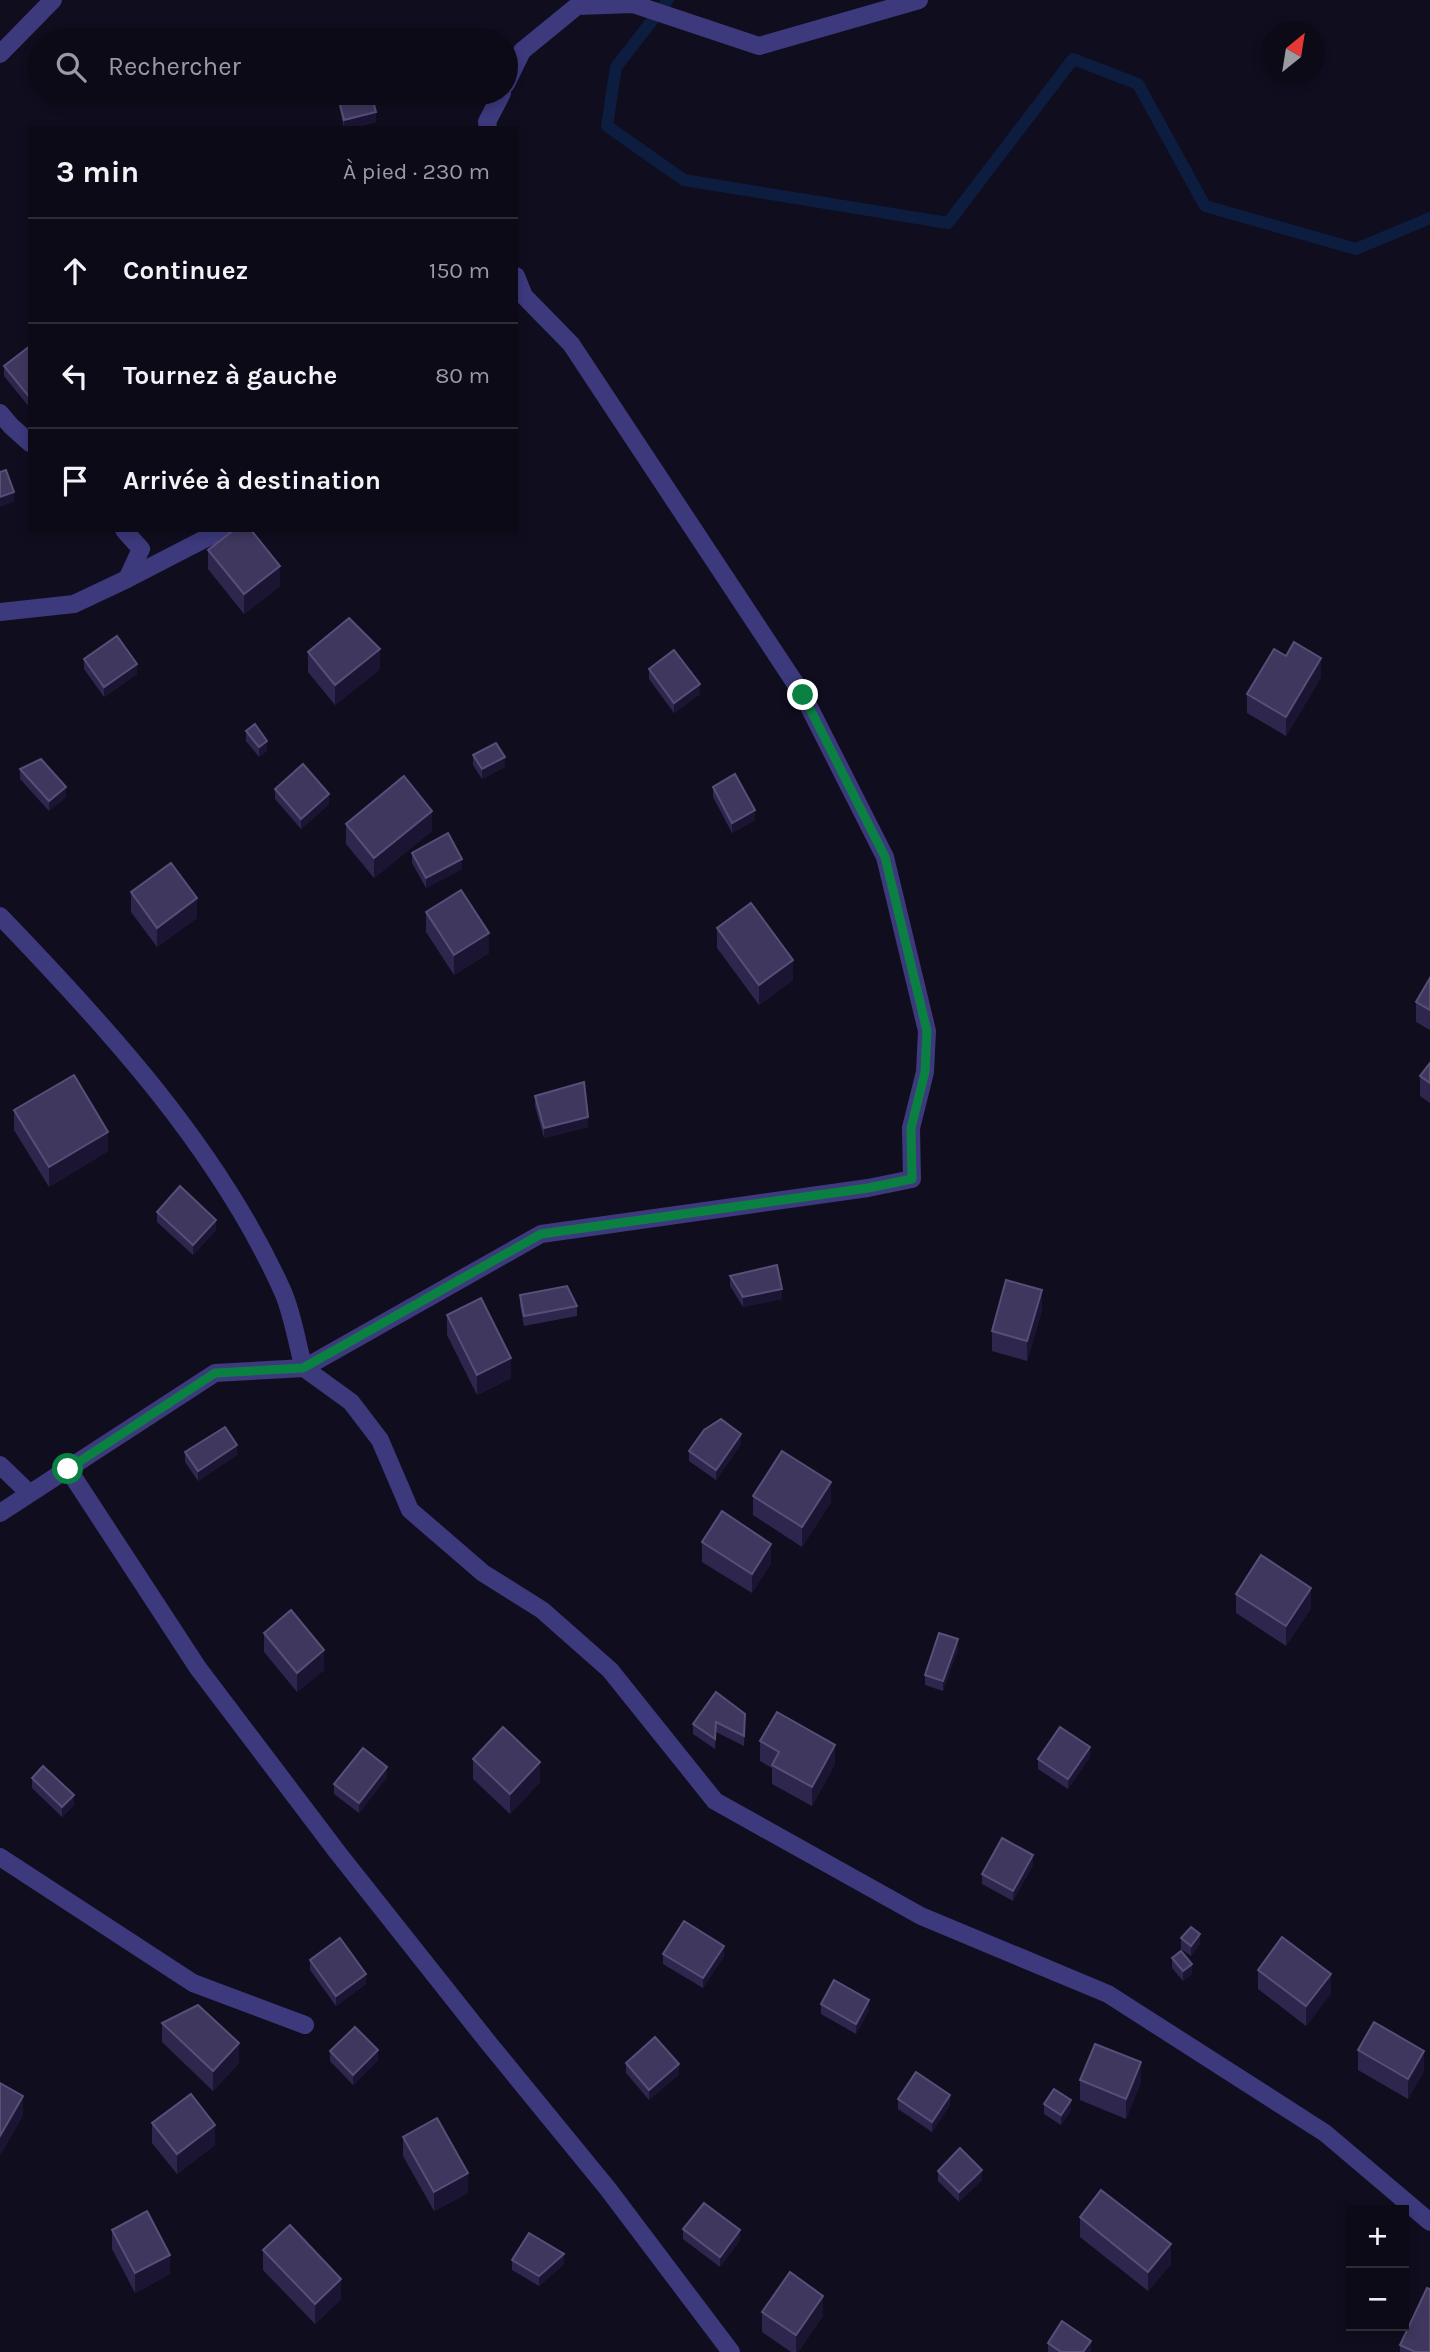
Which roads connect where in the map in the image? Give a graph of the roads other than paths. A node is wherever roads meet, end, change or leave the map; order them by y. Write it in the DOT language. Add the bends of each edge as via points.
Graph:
graph roads {
  1 [pos="53,0"];
  2 [pos="919,0"];
  3 [pos="0,54"];
  4 [pos="518,59"];
  5 [pos="496,105"];
  6 [pos="488,126"];
  7 [pos="520,300"];
  8 [pos="0,412"];
  9 [pos="28,441"];
  10 [pos="126,532"];
  11 [pos="218,532"];
  12 [pos="127,579"];
  13 [pos="0,612"];
  14 [pos="0,916"];
  15 [pos="303,1368"];
  16 [pos="0,1465"];
  17 [pos="68,1469"];
  18 [pos="29,1493"];
  19 [pos="0,1513"];
  20 [pos="0,1857"];
  21 [pos="305,2025"];
  22 [pos="1430,2222"];
  23 [pos="731,2352"];
  1 -- 3 [label="street"];
  2 -- 4 [label="street" via="759,46 633,4 577,6"];
  5 -- 6 [label="street"];
  7 -- 15 [label="street" via="571,344 796,683 885,857 927,1031 925,1072 911,1128 912,1179 541,1234"];
  8 -- 9 [label="street"];
  10 -- 12 [label="street" via="141,550"];
  11 -- 12 [label="street"];
  12 -- 13 [label="street" via="74,604"];
  14 -- 15 [label="street" via="89,1009 174,1113 244,1216 284,1294"];
  15 -- 17 [label="street" via="215,1373"];
  15 -- 22 [label="street" via="351,1402 380,1440 410,1510 483,1573 542,1610 610,1670 715,1801 921,1916 1108,1994 1325,2133"];
  16 -- 18 [label="street"];
  17 -- 18 [label="street"];
  17 -- 23 [label="street" via="198,1668"];
  18 -- 19 [label="street"];
  20 -- 21 [label="street" via="193,1983"];
}
